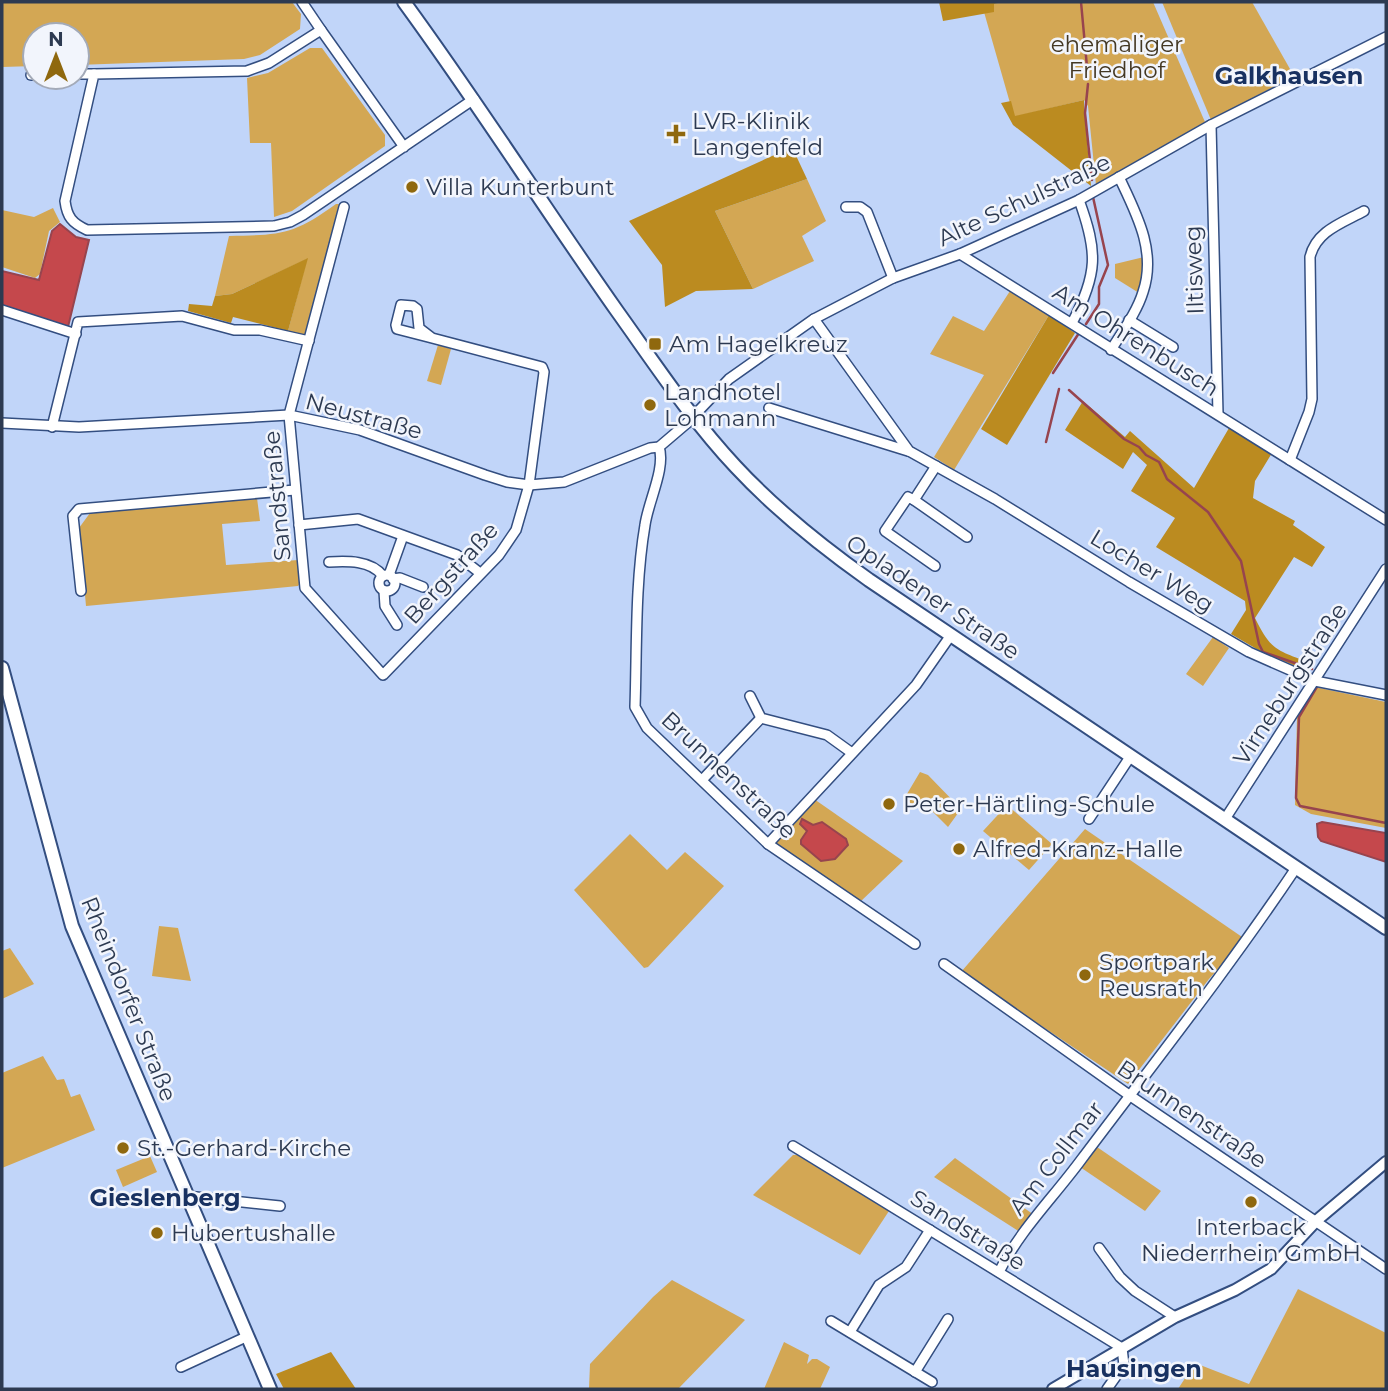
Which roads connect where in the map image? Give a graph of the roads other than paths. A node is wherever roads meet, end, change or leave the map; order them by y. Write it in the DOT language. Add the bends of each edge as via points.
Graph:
graph roads {
  1 [pos="302,2"];
  2 [pos="404,2"];
  3 [pos="321,30"];
  4 [pos="1386,37"];
  5 [pos="93,74"];
  6 [pos="474,99"];
  7 [pos="1211,125"];
  8 [pos="404,147"];
  9 [pos="1119,177"];
  10 [pos="1079,200"];
  11 [pos="344,206"];
  12 [pos="846,207"];
  13 [pos="1364,211"];
  14 [pos="960,254"];
  15 [pos="893,278"];
  16 [pos="2,310"];
  17 [pos="814,319"];
  18 [pos="1129,320"];
  19 [pos="1072,323"];
  20 [pos="76,334"];
  21 [pos="432,338"];
  22 [pos="309,341"];
  23 [pos="1173,347"];
  24 [pos="1111,350"];
  25 [pos="769,408"];
  26 [pos="1218,414"];
  27 [pos="289,415"];
  28 [pos="693,418"];
  29 [pos="2,423"];
  30 [pos="52,427"];
  31 [pos="659,447"];
  32 [pos="909,451"];
  33 [pos="1290,460"];
  34 [pos="936,466"];
  35 [pos="528,485"];
  36 [pos="295,490"];
  37 [pos="914,500"];
  38 [pos="1386,520"];
  39 [pos="299,525"];
  40 [pos="404,536"];
  41 [pos="967,537"];
  42 [pos="329,562"];
  43 [pos="935,566"];
  44 [pos="1386,569"];
  45 [pos="481,573"];
  46 [pos="389,577"];
  47 [pos="424,587"];
  48 [pos="81,591"];
  49 [pos="397,625"];
  50 [pos="951,635"];
  51 [pos="2,668"];
  52 [pos="383,675"];
  53 [pos="1315,681"];
  54 [pos="1386,695"];
  55 [pos="750,696"];
  56 [pos="761,718"];
  57 [pos="852,752"];
  58 [pos="1130,757"];
  59 [pos="703,779"];
  60 [pos="1225,819"];
  61 [pos="1089,820"];
  62 [pos="768,844"];
  63 [pos="1296,868"];
  64 [pos="1386,928"];
  65 [pos="915,944"];
  66 [pos="944,964"];
  67 [pos="1129,1095"];
  68 [pos="793,1146"];
  69 [pos="1386,1162"];
  70 [pos="187,1196"];
  71 [pos="280,1206"];
  72 [pos="1316,1221"];
  73 [pos="930,1230"];
  74 [pos="1098,1248"];
  75 [pos="1386,1269"];
  76 [pos="999,1272"];
  77 [pos="1175,1317"];
  78 [pos="948,1319"];
  79 [pos="831,1321"];
  80 [pos="850,1332"];
  81 [pos="248,1336"];
  82 [pos="1122,1348"];
  83 [pos="258,1357"];
  84 [pos="181,1367"];
  85 [pos="915,1372"];
  86 [pos="932,1382"];
  87 [pos="270,1389"];
  88 [pos="277,1389"];
  89 [pos="1054,1389"];
  90 [pos="1107,1389"];
  1 -- 3 [label="street"];
  2 -- 6 [label="main road, Opladener Straße"];
  3 -- 5 [label="street" via="269,63 247,71"];
  3 -- 8 [label="street"];
  4 -- 7 [label="street, Alte Schulstraße"];
  5 -- 8 [label="street" via="65,201 70,220 87,230 290,222"];
  6 -- 8 [label="street"];
  6 -- 28 [label="main road, Opladener Straße"];
  7 -- 9 [label="street, Alte Schulstraße"];
  7 -- 26 [label="street, Iltisweg"];
  9 -- 10 [label="street, Alte Schulstraße"];
  9 -- 18 [label="street" via="1139,219 1148,267 1143,293"];
  10 -- 14 [label="street, Alte Schulstraße"];
  10 -- 19 [label="street" via="1091,234 1092,272"];
  11 -- 22 [label="street, Sandstraße"];
  12 -- 15 [label="street" via="867,212"];
  13 -- 33 [label="street" via="1312,244 1312,399"];
  14 -- 15 [label="street, Alte Schulstraße"];
  14 -- 19 [label="street, Am Ohrenbusch"];
  15 -- 17 [label="street, Alte Schulstraße"];
  16 -- 20 [label="street"];
  17 -- 28 [label="street, Alte Schulstraße" via="729,379"];
  17 -- 32 [label="street, Locher Weg"];
  18 -- 23 [label="street"];
  18 -- 24 [label="street"];
  19 -- 24 [label="street, Am Ohrenbusch"];
  20 -- 22 [label="street" via="78,322 182,316 234,330 260,330"];
  20 -- 30 [label="street"];
  21 -- 21 [label="street" via="419,328 417,309 401,305 397,329"];
  21 -- 35 [label="street, Bergstraße" via="542,367"];
  22 -- 27 [label="street, Sandstraße"];
  24 -- 26 [label="street, Am Ohrenbusch"];
  25 -- 32 [label="street, Locher Weg"];
  26 -- 33 [label="street, Am Ohrenbusch"];
  27 -- 30 [label="street, Neustraße"];
  27 -- 35 [label="street, Neustraße" via="360,430 507,482"];
  27 -- 36 [label="street, Sandstraße"];
  28 -- 31 [label="street, Neustraße"];
  28 -- 50 [label="main road, Opladener Straße" via="747,479 806,533"];
  29 -- 30 [label="street, Neustraße"];
  31 -- 35 [label="street, Neustraße" via="564,482"];
  31 -- 59 [label="street, Brunnenstraße" via="661,466 644,525 635,707 648,728"];
  32 -- 34 [label="street, Locher Weg"];
  33 -- 38 [label="street, Am Ohrenbusch"];
  34 -- 37 [label="street"];
  34 -- 53 [label="street, Locher Weg" via="1249,652"];
  35 -- 45 [label="street, Bergstraße" via="516,530"];
  36 -- 39 [label="street, Sandstraße"];
  36 -- 48 [label="street" via="79,509 73,516"];
  37 -- 41 [label="street"];
  37 -- 43 [label="street" via="908,497 885,531"];
  39 -- 40 [label="street" via="358,519"];
  39 -- 52 [label="street, Sandstraße" via="305,588"];
  40 -- 45 [label="street" via="457,555"];
  40 -- 46 [label="street"];
  42 -- 46 [label="street" via="351,561"];
  44 -- 53 [label="street, Virneburgstraße"];
  45 -- 52 [label="street, Bergstraße"];
  46 -- 47 [label="street"];
  46 -- 49 [label="street" via="393,588 384,591 385,606"];
  50 -- 57 [label="street" via="916,685"];
  50 -- 58 [label="main road, Opladener Straße"];
  51 -- 70 [label="main road, Rheindorfer Straße" via="72,926"];
  53 -- 54 [label="street, Locher Weg"];
  53 -- 60 [label="street, Virneburgstraße"];
  55 -- 56 [label="street"];
  56 -- 57 [label="street" via="827,735"];
  56 -- 59 [label="street"];
  57 -- 62 [label="street"];
  58 -- 60 [label="main road, Opladener Straße"];
  58 -- 61 [label="street"];
  59 -- 62 [label="street, Brunnenstraße"];
  60 -- 63 [label="main road, Opladener Straße"];
  62 -- 65 [label="street, Brunnenstraße"];
  63 -- 64 [label="main road, Opladener Straße"];
  63 -- 67 [label="street, Am Collmar" via="1247,942"];
  66 -- 67 [label="street, Brunnenstraße"];
  67 -- 72 [label="street, Brunnenstraße"];
  67 -- 76 [label="street, Am Collmar" via="1023,1230"];
  68 -- 73 [label="street, Sandstraße"];
  69 -- 72 [label="street"];
  70 -- 71 [label="street"];
  70 -- 81 [label="main road, Rheindorfer Straße"];
  72 -- 75 [label="street, Brunnenstraße"];
  72 -- 77 [label="street" via="1271,1269"];
  73 -- 76 [label="street, Sandstraße"];
  73 -- 80 [label="street" via="906,1268 879,1285"];
  74 -- 77 [label="street" via="1135,1291"];
  76 -- 82 [label="street, Sandstraße"];
  77 -- 82 [label="street"];
  78 -- 85 [label="street"];
  79 -- 80 [label="street"];
  80 -- 85 [label="street"];
  81 -- 83 [label="main road, Rheindorfer Straße"];
  81 -- 84 [label="street"];
  82 -- 89 [label="street"];
  82 -- 90 [label="street" via="1124,1365"];
  83 -- 87 [label="main road, Rheindorfer Straße"];
  83 -- 88 [label="main road, Rheindorfer Straße"];
  85 -- 86 [label="street"];
}
